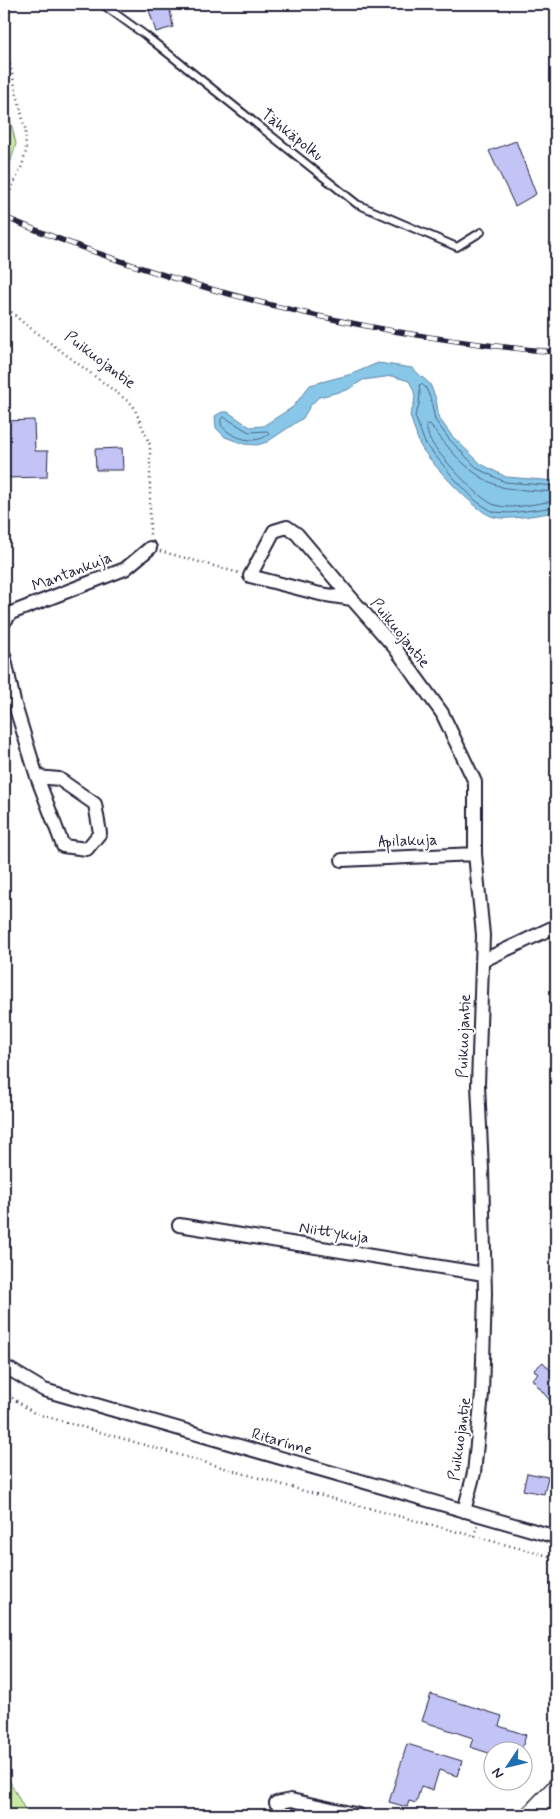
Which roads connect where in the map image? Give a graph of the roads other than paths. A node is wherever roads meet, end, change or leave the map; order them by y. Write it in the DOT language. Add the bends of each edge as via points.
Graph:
graph roads {
  1 [pos="102,4"];
  2 [pos="481,232"];
  3 [pos="150,548"];
  4 [pos="352,599"];
  5 [pos="4,622"];
  6 [pos="4,655"];
  7 [pos="9,703"];
  8 [pos="37,777"];
  9 [pos="475,854"];
  10 [pos="342,860"];
  11 [pos="556,926"];
  12 [pos="482,961"];
  13 [pos="179,1225"];
  14 [pos="484,1274"];
  15 [pos="4,1366"];
  16 [pos="464,1511"];
  17 [pos="556,1537"];
  18 [pos="556,1788"];
  19 [pos="276,1803"];
  20 [pos="359,1815"];
  21 [pos="530,1815"];
  1 -- 2 [label="lane, Tähkäpolku" via="357,204 457,247"];
  3 -- 5 [label="street, Mantankuja" via="125,569 11,613"];
  4 -- 4 [label="street, Puikuojantie" via="320,594 250,576 274,531 287,527 297,534"];
  4 -- 9 [label="street, Puikuojantie" via="394,648 442,713 475,782"];
  6 -- 7 [label="street"];
  7 -- 8 [label="street"];
  8 -- 8 [label="street" via="59,779 94,804 100,833 87,849 63,846"];
  9 -- 10 [label="street, Apilakuja"];
  9 -- 12 [label="street, Puikuojantie" via="484,935"];
  11 -- 12 [label="street"];
  12 -- 14 [label="street, Puikuojantie" via="478,1085"];
  13 -- 14 [label="street, Niittykuja"];
  14 -- 16 [label="street, Puikuojantie" via="482,1394 474,1473"];
  15 -- 16 [label="street, Ritarinne" via="44,1390"];
  16 -- 17 [label="street, Ritarinne"];
  18 -- 21 [label="main road"];
  19 -- 20 [label="street" via="291,1800"];
}
